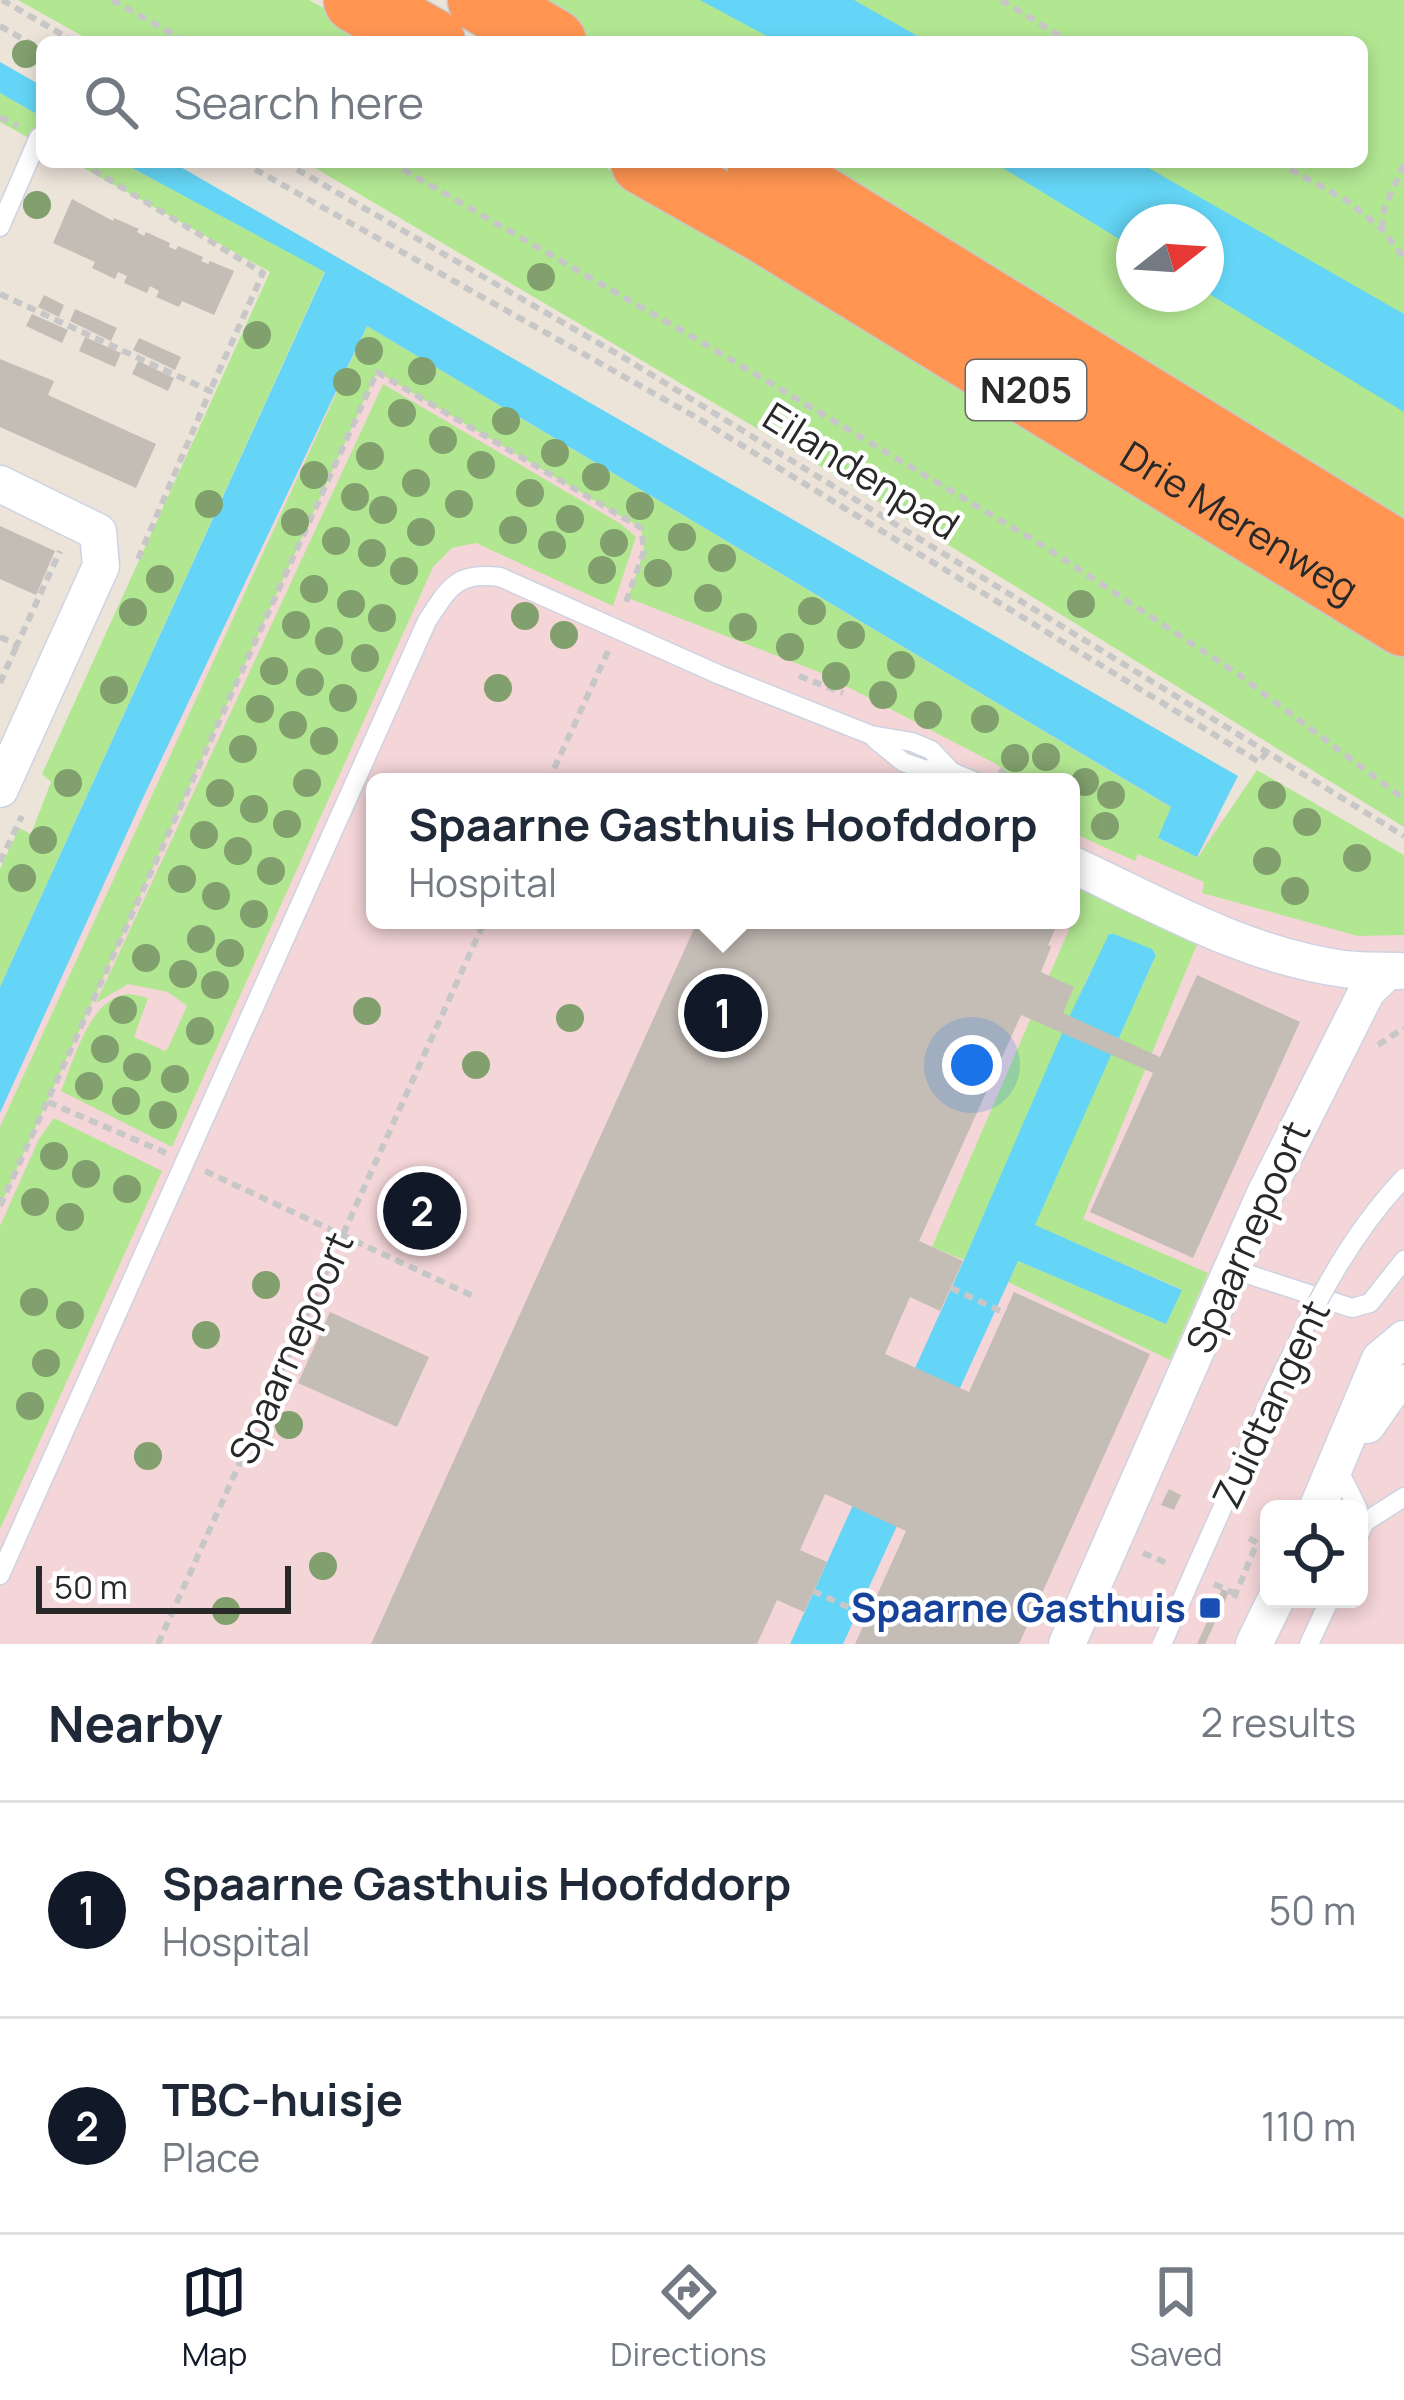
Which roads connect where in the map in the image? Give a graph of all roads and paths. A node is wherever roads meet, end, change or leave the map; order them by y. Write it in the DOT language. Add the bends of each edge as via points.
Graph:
graph roads {
  1 [pos="2,0"];
  2 [pos="112,0"];
  3 [pos="357,0"];
  4 [pos="481,0"];
  5 [pos="1001,0"];
  6 [pos="0,26"];
  7 [pos="65,36"];
  8 [pos="176,36"];
  9 [pos="421,36"];
  10 [pos="543,36"];
  11 [pos="1060,36"];
  12 [pos="36,47"];
  13 [pos="36,144"];
  14 [pos="1404,164"];
  15 [pos="90,168"];
  16 [pos="253,168"];
  17 [pos="294,168"];
  18 [pos="400,168"];
  19 [pos="655,168"];
  20 [pos="770,168"];
  21 [pos="1288,168"];
  22 [pos="0,226"];
  23 [pos="1382,229"];
  24 [pos="1404,258"];
  25 [pos="210,391"];
  26 [pos="0,484"];
  27 [pos="74,521"];
  28 [pos="1404,558"];
  29 [pos="626,605"];
  30 [pos="1404,623"];
  31 [pos="618,628"];
  32 [pos="0,637"];
  33 [pos="17,645"];
  34 [pos="0,683"];
  35 [pos="1267,752"];
  36 [pos="552,773"];
  37 [pos="954,773"];
  38 [pos="0,789"];
  39 [pos="1404,800"];
  40 [pos="1404,836"];
  41 [pos="1080,868"];
  42 [pos="481,929"];
  43 [pos="1396,971"];
  44 [pos="48,1102"];
  45 [pos="185,1162"];
  46 [pos="1404,1178"];
  47 [pos="0,1206"];
  48 [pos="341,1236"];
  49 [pos="1404,1260"];
  50 [pos="1232,1269"];
  51 [pos="951,1288"];
  52 [pos="475,1297"];
  53 [pos="1005,1313"];
  54 [pos="1404,1339"];
  55 [pos="1404,1383"];
  56 [pos="1337,1467"];
  57 [pos="1404,1497"];
  58 [pos="1322,1500"];
  59 [pos="1352,1500"];
  60 [pos="1368,1515"];
  61 [pos="1249,1538"];
  62 [pos="0,1575"];
  63 [pos="814,1591"];
  64 [pos="1272,1608"];
  65 [pos="1326,1608"];
  66 [pos="1229,1610"];
  67 [pos="868,1616"];
  68 [pos="158,1644"];
  69 [pos="1067,1644"];
  70 [pos="1162,1644"];
  71 [pos="1254,1644"];
  72 [pos="1309,1644"];
  1 -- 7 [label="path"];
  2 -- 8 [label="path"];
  3 -- 9 [label="highway"];
  4 -- 10 [label="highway"];
  5 -- 11 [label="path"];
  6 -- 12 [label="path"];
  13 -- 22 [label="lane"];
  14 -- 23 [label="path"];
  15 -- 25 [label="path" via="262,273"];
  16 -- 35 [label="path" via="694,416 1259,762"];
  17 -- 35 [label="path, Eilandenpad" via="621,356"];
  18 -- 39 [label="path" via="1042,545 1238,674"];
  19 -- 30 [label="highway, Drie Merenweg / N205"];
  20 -- 28 [label="highway, Drie Merenweg / N205"];
  21 -- 23 [label="path"];
  23 -- 24 [label="path"];
  26 -- 27 [label="street"];
  27 -- 33 [label="path"];
  27 -- 38 [label="street" via="98,532 101,566"];
  29 -- 44 [label="path" via="644,550 641,528 377,372"];
  31 -- 36 [label="path"];
  31 -- 37 [label="lane" via="872,735 904,762"];
  31 -- 45 [label="lane" via="500,577 474,574 450,586 427,621"];
  32 -- 33 [label="path"];
  33 -- 34 [label="path"];
  35 -- 40 [label="path, Eilandenpad"];
  41 -- 43 [label="street, Spaarnepoort" via="1234,940 1345,969"];
  42 -- 48 [label="path, Spaarnepoort"];
  43 -- 50 [label="street, Spaarnepoort" via="1366,991"];
  44 -- 45 [label="path"];
  44 -- 47 [label="path"];
  45 -- 48 [label="path"];
  45 -- 62 [label="lane"];
  46 -- 70 [label="lane, Zuidtangent, bridge" via="1317,1301"];
  48 -- 52 [label="path"];
  48 -- 68 [label="path, Spaarnepoort"];
  49 -- 50 [label="lane" via="1370,1303 1352,1308"];
  50 -- 69 [label="street, Spaarnepoort"];
  51 -- 53 [label="path"];
  54 -- 56 [label="street" via="1380,1359"];
  55 -- 56 [label="street"];
  56 -- 58 [label="street"];
  56 -- 59 [label="lane"];
  57 -- 60 [label="lane"];
  61 -- 66 [label="path" via="1257,1543"];
  63 -- 67 [label="path"];
  64 -- 71 [label="street"];
  65 -- 72 [label="lane"];
}
